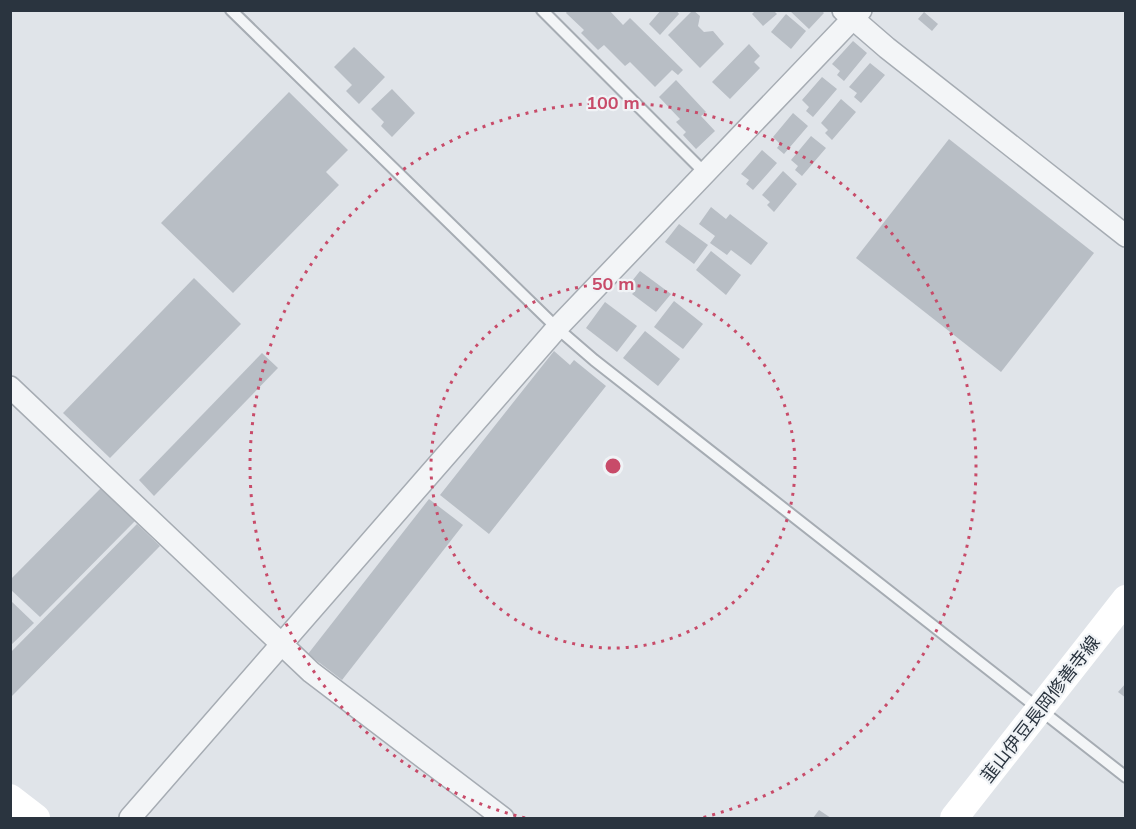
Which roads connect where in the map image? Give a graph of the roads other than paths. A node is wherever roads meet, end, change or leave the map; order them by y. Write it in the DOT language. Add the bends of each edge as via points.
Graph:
graph roads {
  1 [pos="231,10"];
  2 [pos="542,10"];
  3 [pos="852,13"];
  4 [pos="704,172"];
  5 [pos="1125,236"];
  6 [pos="557,328"];
  7 [pos="10,387"];
  8 [pos="1125,599"];
  9 [pos="280,644"];
  10 [pos="1040,710"];
  11 [pos="1125,777"];
  12 [pos="10,798"];
  13 [pos="36,819"];
  14 [pos="130,819"];
  15 [pos="503,819"];
  16 [pos="954,819"];
  1 -- 6 [label="lane"];
  2 -- 4 [label="lane"];
  3 -- 4 [label="street"];
  3 -- 5 [label="street"];
  4 -- 6 [label="street"];
  6 -- 9 [label="street"];
  6 -- 10 [label="lane"];
  7 -- 9 [label="street"];
  8 -- 10 [label="main road, 韮山伊豆長岡修善寺線"];
  9 -- 14 [label="street"];
  9 -- 15 [label="street"];
  10 -- 11 [label="lane"];
  10 -- 16 [label="main road, 韮山伊豆長岡修善寺線"];
  12 -- 13 [label="main road"];
}
